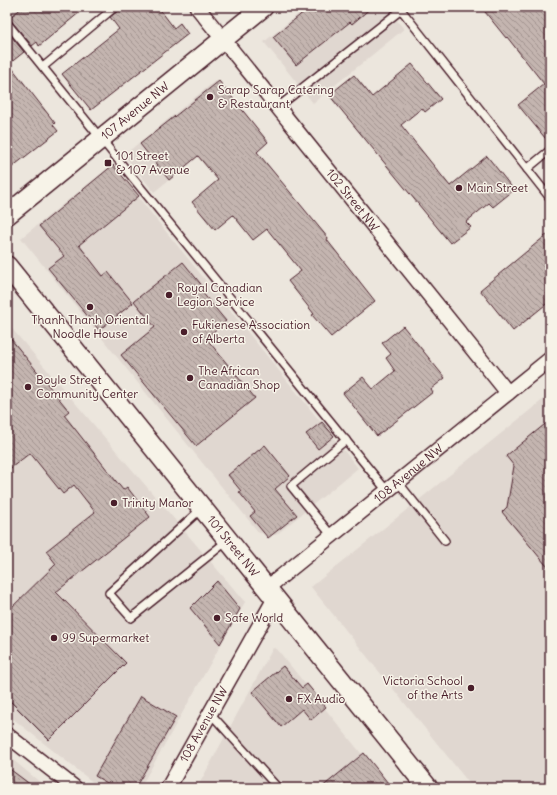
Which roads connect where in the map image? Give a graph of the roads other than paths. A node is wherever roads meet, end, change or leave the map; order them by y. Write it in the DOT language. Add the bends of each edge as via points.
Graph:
graph roads {
  1 [pos="115,7"];
  2 [pos="198,7"];
  3 [pos="263,7"];
  4 [pos="400,9"];
  5 [pos="7,23"];
  6 [pos="224,39"];
  7 [pos="43,67"];
  8 [pos="278,107"];
  9 [pos="101,138"];
  10 [pos="550,150"];
  11 [pos="527,169"];
  12 [pos="550,198"];
  13 [pos="7,215"];
  14 [pos="7,266"];
  15 [pos="550,359"];
  16 [pos="508,393"];
  17 [pos="346,440"];
  18 [pos="398,482"];
  19 [pos="387,491"];
  20 [pos="203,508"];
  21 [pos="332,536"];
  22 [pos="228,540"];
  23 [pos="445,541"];
  24 [pos="271,593"];
  25 [pos="210,713"];
  26 [pos="7,735"];
  27 [pos="75,788"];
  28 [pos="168,788"];
  29 [pos="278,788"];
  30 [pos="428,788"];
  1 -- 7 [label="lane"];
  2 -- 6 [label="street, 102 Street NW"];
  3 -- 6 [label="main road, 107 Avenue NW"];
  4 -- 8 [label="lane"];
  4 -- 11 [label="lane"];
  5 -- 7 [label="lane"];
  6 -- 8 [label="street, 102 Street NW"];
  6 -- 9 [label="main road, 107 Avenue NW"];
  7 -- 9 [label="lane"];
  8 -- 16 [label="street, 102 Street NW"];
  9 -- 13 [label="main road, 107 Avenue NW"];
  9 -- 17 [label="lane"];
  10 -- 11 [label="lane"];
  11 -- 12 [label="lane"];
  14 -- 20 [label="main road, 101 Street NW"];
  15 -- 16 [label="street, 108 Avenue NW"];
  16 -- 18 [label="street, 108 Avenue NW"];
  17 -- 19 [label="lane"];
  17 -- 21 [label="lane" via="291,486"];
  18 -- 19 [label="street, 108 Avenue NW"];
  18 -- 23 [label="lane"];
  19 -- 21 [label="street, 108 Avenue NW"];
  20 -- 22 [label="main road, 101 Street NW"];
  20 -- 22 [label="lane" via="109,592 131,618"];
  21 -- 24 [label="street, 108 Avenue NW"];
  22 -- 24 [label="main road, 101 Street NW"];
  24 -- 25 [label="street, 108 Avenue NW"];
  24 -- 30 [label="main road, 101 Street NW"];
  25 -- 28 [label="street, 108 Avenue NW"];
  25 -- 29 [label="lane"];
  26 -- 27 [label="street"];
}
